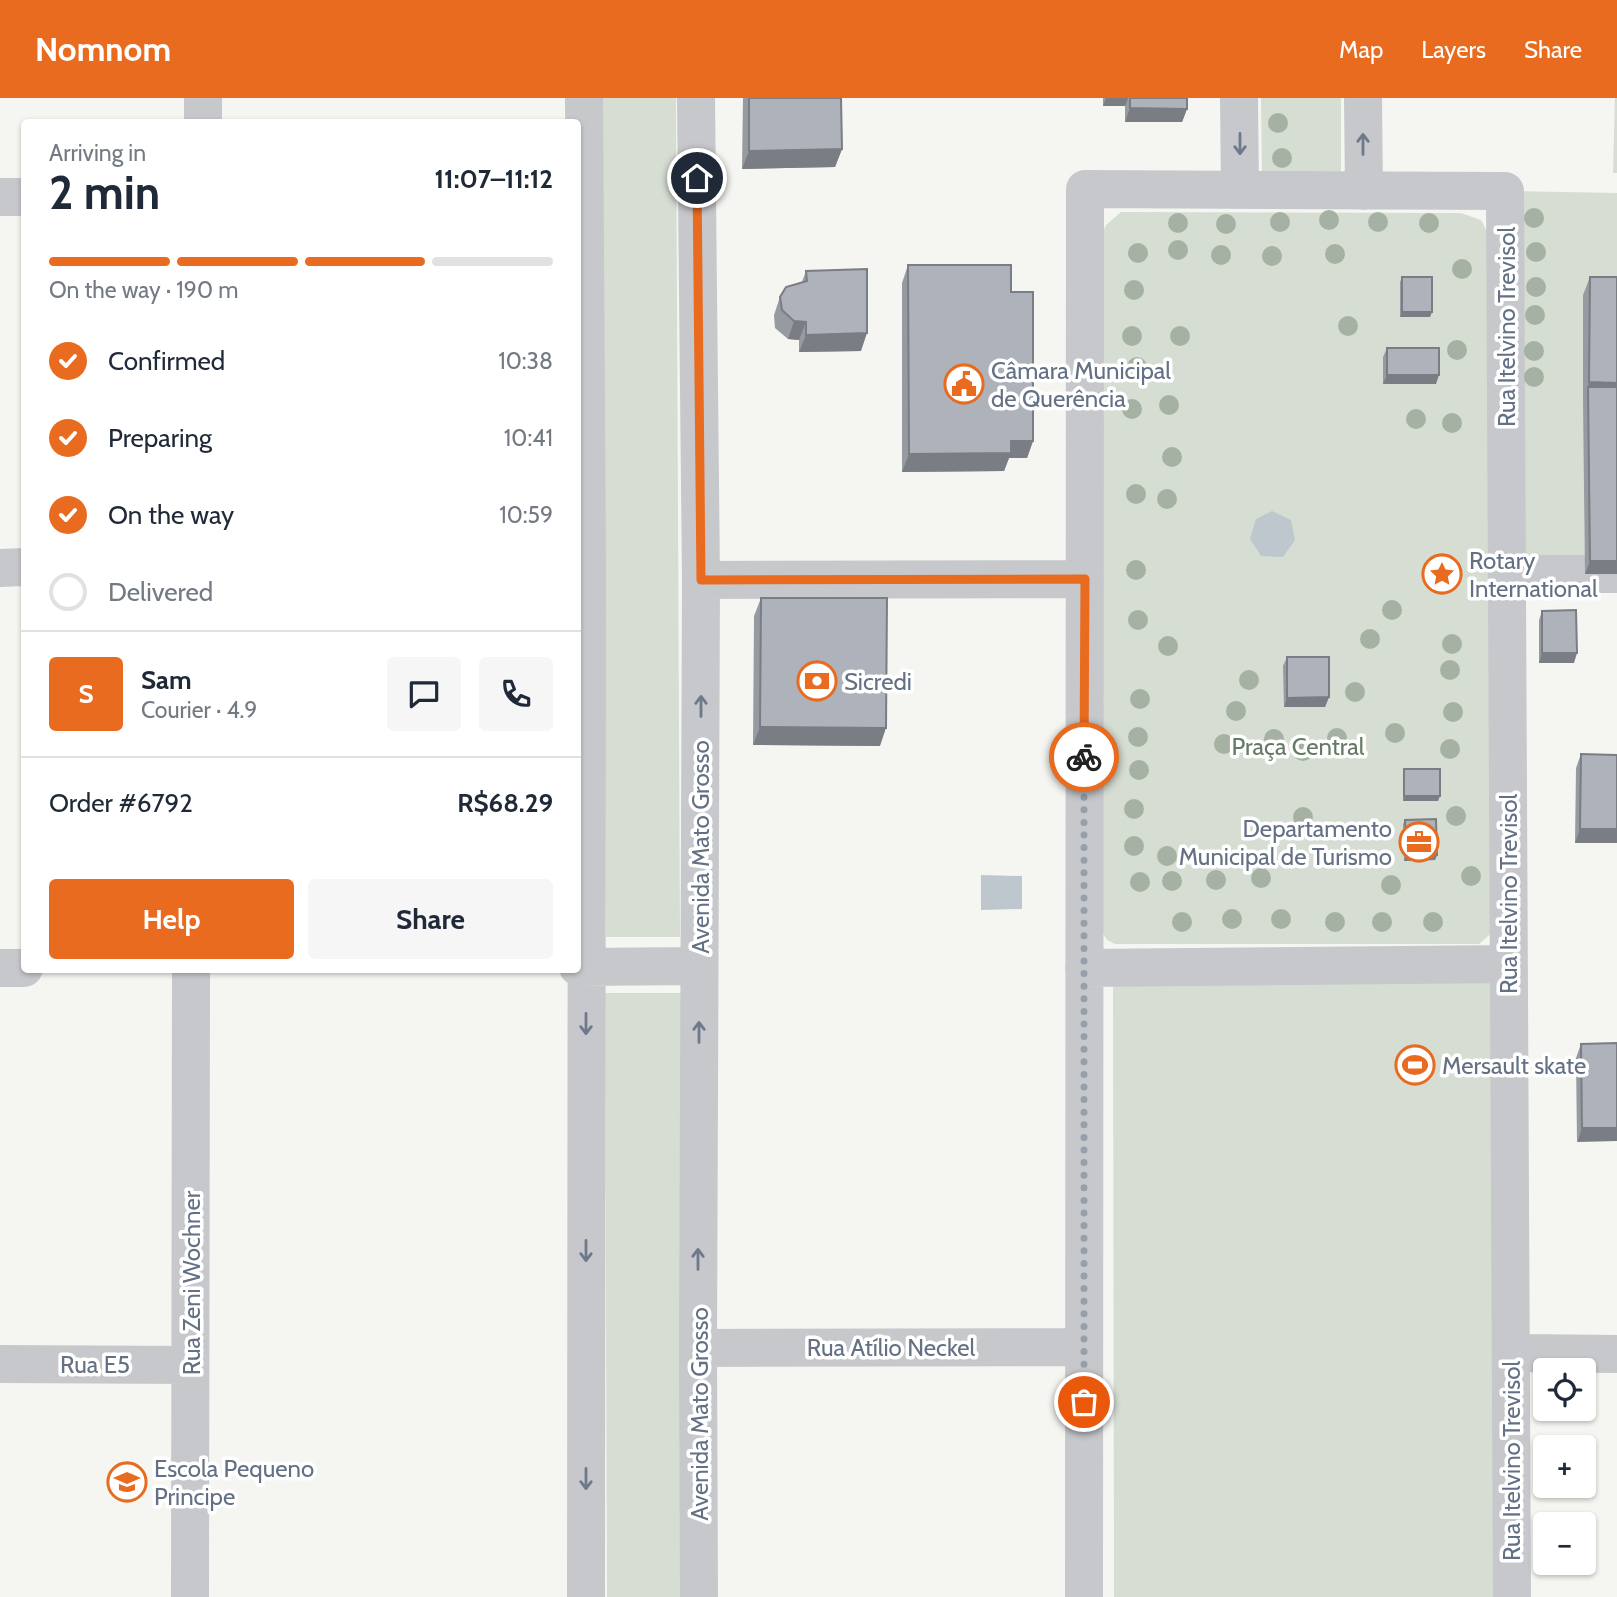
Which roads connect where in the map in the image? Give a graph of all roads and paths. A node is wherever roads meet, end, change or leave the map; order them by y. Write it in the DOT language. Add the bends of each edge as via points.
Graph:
graph roads {
  1 [pos="203,98"];
  2 [pos="584,98"];
  3 [pos="696,98"];
  4 [pos="1239,98"];
  5 [pos="1363,98"];
  6 [pos="203,119"];
  7 [pos="1240,190"];
  8 [pos="1364,191"];
  9 [pos="0,197"];
  10 [pos="21,197"];
  11 [pos="21,567"];
  12 [pos="0,568"];
  13 [pos="582,569"];
  14 [pos="1507,575"];
  15 [pos="1617,575"];
  16 [pos="1085,579"];
  17 [pos="701,580"];
  18 [pos="1508,964"];
  19 [pos="699,966"];
  20 [pos="582,967"];
  21 [pos="0,968"];
  22 [pos="21,968"];
  23 [pos="1084,968"];
  24 [pos="191,973"];
  25 [pos="1084,1347"];
  26 [pos="698,1348"];
  27 [pos="1511,1353"];
  28 [pos="1617,1354"];
  29 [pos="0,1364"];
  30 [pos="190,1365"];
  31 [pos="190,1597"];
  32 [pos="586,1597"];
  33 [pos="699,1597"];
  34 [pos="1084,1597"];
  35 [pos="1512,1597"];
  1 -- 6 [label="street"];
  2 -- 13 [label="street"];
  3 -- 17 [label="street, Avenida Mato Grosso"];
  4 -- 7 [label="street, one-way"];
  8 -- 5 [label="street, one-way"];
  7 -- 8 [label="street"];
  7 -- 16 [label="street" via="1085,189"];
  8 -- 14 [label="street, Rua Itelvino Trevisol" via="1505,191"];
  9 -- 10 [label="street"];
  11 -- 12 [label="street"];
  13 -- 20 [label="street"];
  14 -- 15 [label="street"];
  14 -- 18 [label="street, Rua Itelvino Trevisol"];
  16 -- 17 [label="street"];
  16 -- 23 [label="street"];
  19 -- 17 [label="street, Avenida Mato Grosso, one-way"];
  18 -- 23 [label="street"];
  18 -- 27 [label="street, Rua Itelvino Trevisol"];
  19 -- 20 [label="street"];
  26 -- 19 [label="street, Avenida Mato Grosso, one-way"];
  20 -- 32 [label="street, one-way"];
  21 -- 22 [label="street"];
  23 -- 25 [label="street"];
  24 -- 30 [label="street, Rua Zeni Wochner"];
  25 -- 26 [label="street, Rua Atílio Neckel"];
  25 -- 34 [label="street"];
  26 -- 33 [label="street, Avenida Mato Grosso"];
  27 -- 28 [label="street"];
  27 -- 35 [label="street, Rua Itelvino Trevisol"];
  29 -- 30 [label="street, Rua E5"];
  30 -- 31 [label="street, Rua Zeni Wochner"];
}
